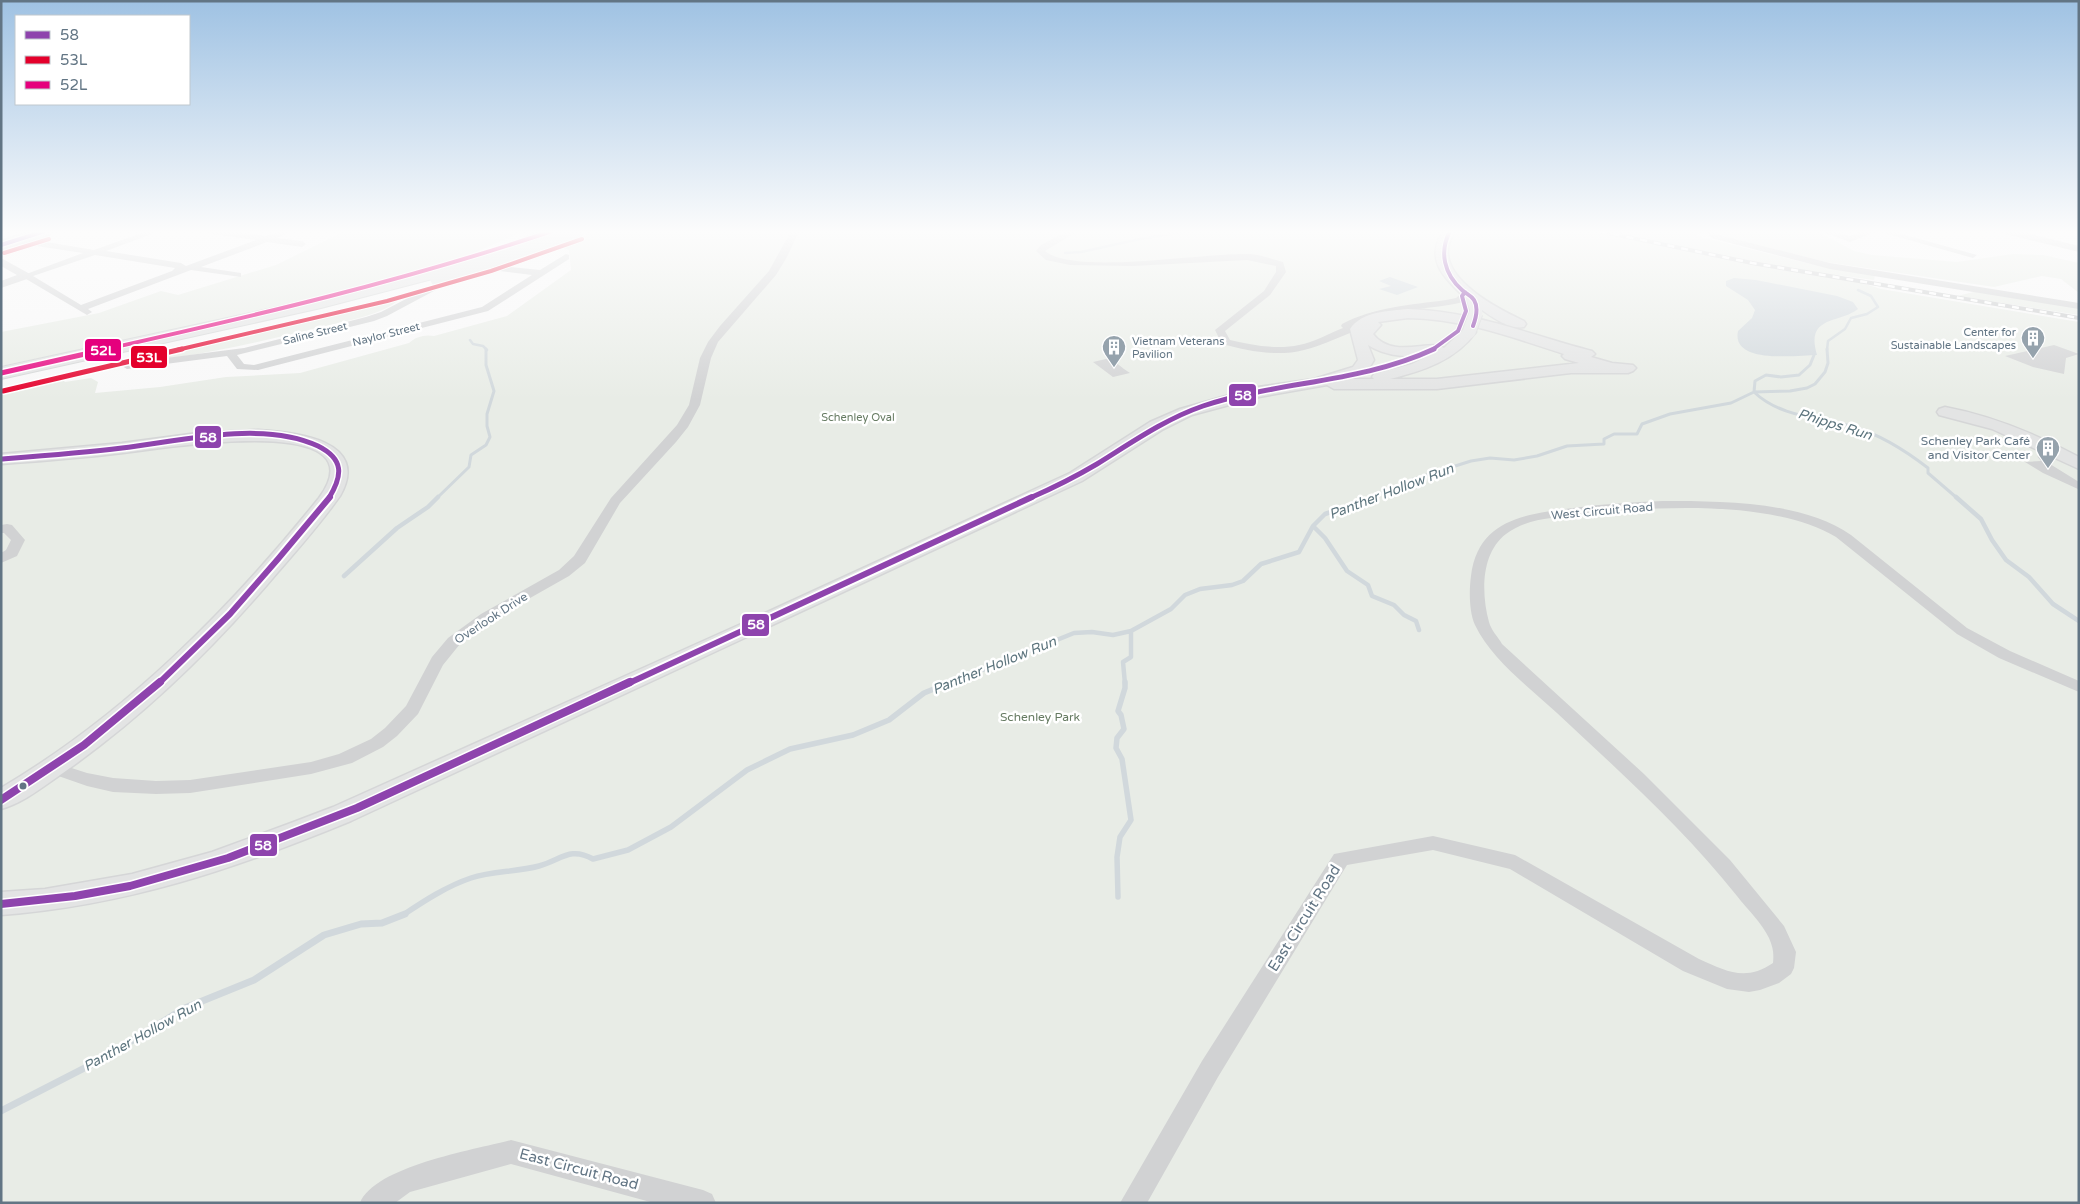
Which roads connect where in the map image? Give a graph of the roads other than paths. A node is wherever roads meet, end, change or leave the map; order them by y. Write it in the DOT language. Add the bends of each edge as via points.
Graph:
graph roads {
  1 [pos="45,287"];
  2 [pos="142,287"];
  3 [pos="379,287"];
  4 [pos="404,287"];
  5 [pos="436,287"];
  6 [pos="519,287"];
  7 [pos="761,287"];
  8 [pos="1271,287"];
  9 [pos="1460,287"];
  10 [pos="1962,287"];
  11 [pos="1466,295"];
  12 [pos="2079,306"];
  13 [pos="1359,326"];
  14 [pos="1464,331"];
  15 [pos="1336,333"];
  16 [pos="1437,349"];
  17 [pos="230,353"];
  18 [pos="130,358"];
  19 [pos="1579,361"];
  20 [pos="1,373"];
  21 [pos="1,381"];
  22 [pos="1328,382"];
  23 [pos="1945,412"];
  24 [pos="1,459"];
  25 [pos="2079,464"];
  26 [pos="1,529"];
  27 [pos="1,559"];
  28 [pos="2079,687"];
  29 [pos="53,768"];
  30 [pos="1,800"];
  31 [pos="1,904"];
  32 [pos="1720,978"];
  33 [pos="373,1203"];
  34 [pos="703,1203"];
  35 [pos="1133,1203"];
  1 -- 2 [label="street" via="84,310"];
  3 -- 20 [label="highway" via="299,308"];
  4 -- 18 [label="highway, bridge"];
  5 -- 17 [label="street, Saline Street" via="378,317"];
  6 -- 17 [label="street, Naylor Street" via="485,308 254,368 243,368"];
  7 -- 29 [label="street, Overlook Drive" via="709,350 697,400 690,414 676,434 618,497 587,551 574,565 454,641 437,660 412,710 389,734 361,751 326,764 199,786 121,786 80,778"];
  8 -- 15 [label="street" via="1220,330 1226,342 1251,348 1280,349 1310,346"];
  9 -- 11 [label="main road"];
  10 -- 12 [label="street"];
  11 -- 14 [label="main road, bridge" via="1471,312"];
  11 -- 15 [label="street" via="1446,303 1368,315"];
  11 -- 19 [label="main road" via="1510,320 1580,349"];
  13 -- 15 [label="street"];
  13 -- 19 [label="main road" via="1391,315 1436,314 1474,321 1574,352"];
  13 -- 22 [label="main road" via="1356,332 1365,354 1364,366"];
  14 -- 16 [label="main road"];
  14 -- 22 [label="main road" via="1465,338 1449,351 1422,364 1386,375"];
  16 -- 19 [label="main road" via="1415,352 1385,348 1367,338 1367,331 1375,324 1397,318 1446,319 1472,324"];
  16 -- 22 [label="main road" via="1399,365"];
  17 -- 18 [label="street, Saline Street"];
  18 -- 21 [label="highway"];
  19 -- 19 [label="main road" via="1628,368 1611,368"];
  19 -- 22 [label="main road" via="1437,384"];
  22 -- 31 [label="main road" via="1258,392 1186,412 1156,426 1076,477 545,722 273,842 127,886 76,897"];
  23 -- 25 [label="main road" via="1991,422"];
  24 -- 29 [label="main road" via="272,436 319,446 332,455 339,468 340,475 333,490 250,592 164,679"];
  26 -- 27 [label="street" via="7,528 18,540 12,553"];
  28 -- 32 [label="street, West Circuit Road" via="1988,647 1938,613 1831,529 1794,516 1759,509 1675,505 1589,510 1513,524 1494,537 1482,554 1477,597 1482,623 1496,647 1638,779 1723,865 1776,932 1785,952 1783,968 1770,978 1748,984"];
  29 -- 30 [label="main road"];
  32 -- 35 [label="street, East Circuit Road" via="1691,965 1514,864 1433,843 1341,859 1216,1060"];
  33 -- 34 [label="street, East Circuit Road" via="404,1181 511,1152"];
}
